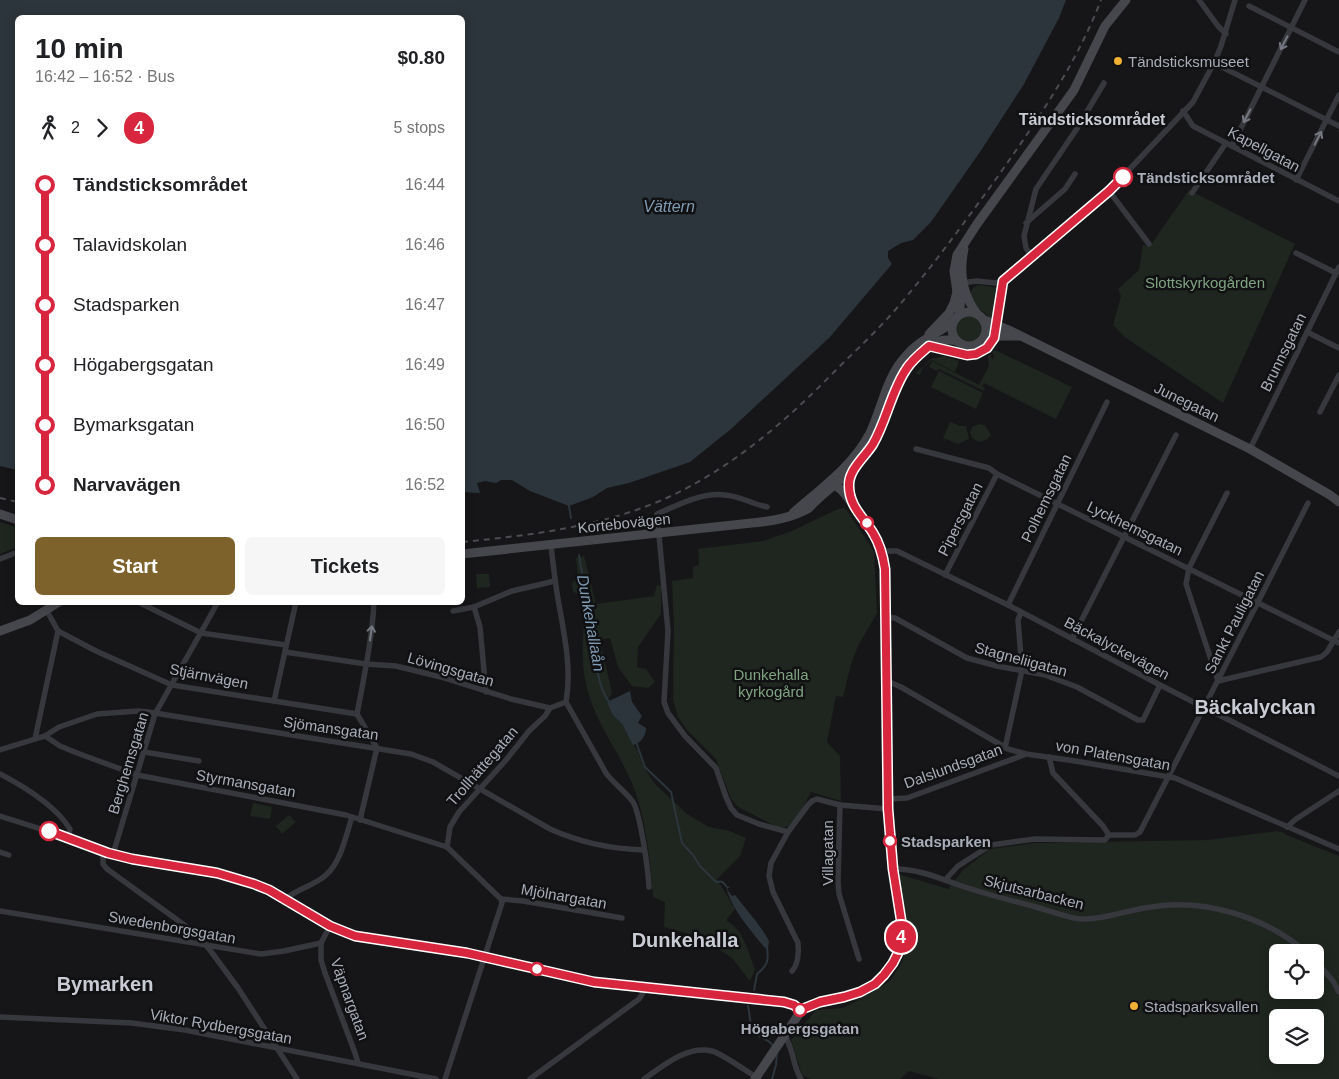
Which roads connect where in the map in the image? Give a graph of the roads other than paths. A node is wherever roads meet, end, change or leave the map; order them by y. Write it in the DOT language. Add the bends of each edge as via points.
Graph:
graph roads {
  1 [pos="1126,0"];
  2 [pos="1200,0"];
  3 [pos="1235,0"];
  4 [pos="1305,0"];
  5 [pos="1249,6"];
  6 [pos="1292,27"];
  7 [pos="1226,34"];
  8 [pos="1339,52"];
  9 [pos="1214,63"];
  10 [pos="1104,83"];
  11 [pos="1262,86"];
  12 [pos="1339,95"];
  13 [pos="1183,111"];
  14 [pos="1327,120"];
  15 [pos="1339,126"];
  16 [pos="1229,144"];
  17 [pos="1075,174"];
  18 [pos="1296,180"];
  19 [pos="1109,191"];
  20 [pos="1192,193"];
  21 [pos="1339,201"];
  22 [pos="1026,223"];
  23 [pos="1149,244"];
  24 [pos="1296,253"];
  25 [pos="1032,257"];
  26 [pos="1338,270"];
  27 [pos="959,286"];
  28 [pos="980,317"];
  29 [pos="957,318"];
  30 [pos="1307,332"];
  31 [pos="1019,336"];
  32 [pos="926,338"];
  33 [pos="982,340"];
  34 [pos="957,341"];
  35 [pos="1339,348"];
  36 [pos="1339,375"];
  37 [pos="1107,402"];
  38 [pos="1320,412"];
  39 [pos="1176,435"];
  40 [pos="916,448"];
  41 [pos="1250,449"];
  42 [pos="856,466"];
  43 [pos="997,474"];
  44 [pos="835,485"];
  45 [pos="1227,493"];
  46 [pos="1308,502"];
  47 [pos="1339,502"];
  48 [pos="1058,504"];
  49 [pos="767,507"];
  50 [pos="854,507"];
  51 [pos="0,514"];
  52 [pos="789,516"];
  53 [pos="15,519"];
  54 [pos="660,533"];
  55 [pos="1123,537"];
  56 [pos="551,546"];
  57 [pos="882,551"];
  58 [pos="15,553"];
  59 [pos="465,554"];
  60 [pos="0,559"];
  61 [pos="1189,568"];
  62 [pos="945,575"];
  63 [pos="555,581"];
  64 [pos="1258,602"];
  65 [pos="55,605"];
  66 [pos="144,605"];
  67 [pos="216,605"];
  68 [pos="295,605"];
  69 [pos="374,605"];
  70 [pos="1008,605"];
  71 [pos="474,607"];
  72 [pos="46,611"];
  73 [pos="453,611"];
  74 [pos="1021,612"];
  75 [pos="885,617"];
  76 [pos="0,631"];
  77 [pos="58,631"];
  78 [pos="1339,632"];
  79 [pos="201,633"];
  80 [pos="1072,639"];
  81 [pos="1337,642"];
  82 [pos="286,645"];
  83 [pos="284,652"];
  84 [pos="366,664"];
  85 [pos="1022,670"];
  86 [pos="886,681"];
  87 [pos="1218,681"];
  88 [pos="172,685"];
  89 [pos="1160,685"];
  90 [pos="486,692"];
  91 [pos="274,701"];
  92 [pos="566,702"];
  93 [pos="1204,707"];
  94 [pos="550,708"];
  95 [pos="155,714"];
  96 [pos="357,714"];
  97 [pos="45,736"];
  98 [pos="35,740"];
  99 [pos="377,748"];
  100 [pos="1005,748"];
  101 [pos="0,750"];
  102 [pos="144,752"];
  103 [pos="1026,754"];
  104 [pos="1050,757"];
  105 [pos="199,761"];
  106 [pos="0,774"];
  107 [pos="137,775"];
  108 [pos="1339,776"];
  109 [pos="1169,777"];
  110 [pos="480,789"];
  111 [pos="1339,791"];
  112 [pos="889,799"];
  113 [pos="840,805"];
  114 [pos="888,809"];
  115 [pos="0,816"];
  116 [pos="352,817"];
  117 [pos="360,820"];
  118 [pos="1287,827"];
  119 [pos="788,832"];
  120 [pos="1109,835"];
  121 [pos="68,838"];
  122 [pos="447,847"];
  123 [pos="1339,849"];
  124 [pos="644,850"];
  125 [pos="0,852"];
  126 [pos="103,852"];
  127 [pos="113,854"];
  128 [pos="9,855"];
  129 [pos="893,869"];
  130 [pos="945,880"];
  131 [pos="649,887"];
  132 [pos="502,898"];
  133 [pos="286,899"];
  134 [pos="0,911"];
  135 [pos="622,918"];
  136 [pos="330,926"];
  137 [pos="321,943"];
  138 [pos="1295,944"];
  139 [pos="207,946"];
  140 [pos="484,956"];
  141 [pos="859,958"];
  142 [pos="1324,970"];
  143 [pos="792,971"];
  144 [pos="646,987"];
  145 [pos="1339,992"];
  146 [pos="800,1010"];
  147 [pos="0,1017"];
  148 [pos="782,1039"];
  149 [pos="277,1048"];
  150 [pos="358,1063"];
  151 [pos="755,1078"];
  152 [pos="297,1079"];
  153 [pos="436,1079"];
  154 [pos="445,1079"];
  155 [pos="530,1079"];
  156 [pos="644,1079"];
  157 [pos="800,1079"];
  1 -- 27 [label="street" via="1105,26 1074,90 965,244"];
  2 -- 7 [label="street"];
  3 -- 7 [label="street"];
  4 -- 6 [label="street"];
  5 -- 6 [label="street"];
  6 -- 8 [label="street"];
  6 -- 11 [label="street, one-way"];
  7 -- 9 [label="street"];
  9 -- 11 [label="street"];
  9 -- 13 [label="street" via="1193,102"];
  10 -- 22 [label="street" via="1039,182"];
  11 -- 14 [label="street"];
  11 -- 16 [label="street, one-way"];
  12 -- 14 [label="street"];
  13 -- 16 [label="street, Kapellgatan" via="1193,126"];
  13 -- 19 [label="street"];
  14 -- 15 [label="street"];
  18 -- 14 [label="street, one-way"];
  16 -- 18 [label="street, Kapellgatan"];
  16 -- 20 [label="street"];
  17 -- 22 [label="street" via="1065,188"];
  18 -- 21 [label="street, Kapellgatan"];
  19 -- 23 [label="street"];
  19 -- 25 [label="street"];
  22 -- 25 [label="street" via="1026,248"];
  24 -- 26 [label="street"];
  25 -- 27 [label="street" via="1003,281 976,281"];
  26 -- 30 [label="street, Brunnsgatan"];
  27 -- 28 [label="street"];
  27 -- 29 [label="street" via="961,299"];
  27 -- 32 [label="street" via="949,313"];
  28 -- 29 [label="street" via="967,312"];
  28 -- 31 [label="street, Junegatan"];
  28 -- 33 [label="street" via="986,331"];
  29 -- 32 [label="street, Kortebovägen"];
  29 -- 34 [label="street" via="952,332"];
  30 -- 35 [label="street"];
  30 -- 41 [label="street, Brunnsgatan"];
  31 -- 33 [label="street, Junegatan"];
  31 -- 41 [label="street, Junegatan"];
  32 -- 44 [label="street, Kortebovägen" via="908,352 898,366 870,433"];
  33 -- 34 [label="street" via="970,346"];
  34 -- 42 [label="street, Kortebovägen" via="939,341 913,360 898,384 873,443"];
  36 -- 38 [label="street"];
  37 -- 48 [label="street, Polhemsgatan"];
  39 -- 55 [label="street"];
  40 -- 43 [label="street, Lyckhemsgatan" via="987,467"];
  41 -- 47 [label="street, Junegatan"];
  42 -- 44 [label="street, Kortebovägen"];
  42 -- 50 [label="street" via="849,487"];
  43 -- 48 [label="street, Lyckhemsgatan"];
  43 -- 62 [label="street, Pipersgatan"];
  44 -- 50 [label="street"];
  44 -- 52 [label="street, Kortebovägen"];
  44 -- 52 [label="street, Kortebovägen" via="809,508"];
  45 -- 61 [label="street"];
  46 -- 64 [label="street, Sankt Pauligatan"];
  48 -- 55 [label="street, Lyckhemsgatan"];
  48 -- 70 [label="street, Polhemsgatan"];
  49 -- 54 [label="street" via="726,495 697,498 657,514"];
  50 -- 57 [label="street"];
  51 -- 53 [label="street"];
  52 -- 54 [label="street, Kortebovägen"];
  54 -- 56 [label="street, Kortebovägen"];
  54 -- 119 [label="street" via="668,631 664,702 668,713 716,768 726,797 737,815"];
  55 -- 61 [label="street, Lyckhemsgatan"];
  55 -- 80 [label="street"];
  56 -- 59 [label="street, Kortebovägen"];
  56 -- 63 [label="street"];
  57 -- 62 [label="street, Bäckalyckevägen" via="897,551"];
  57 -- 75 [label="street"];
  58 -- 60 [label="street"];
  61 -- 64 [label="street, Lyckhemsgatan"];
  61 -- 87 [label="street" via="1187,589"];
  62 -- 70 [label="street, Bäckalyckevägen"];
  63 -- 71 [label="street" via="512,591"];
  63 -- 92 [label="street" via="568,667"];
  64 -- 81 [label="street, Lyckhemsgatan"];
  64 -- 87 [label="street, Sankt Pauligatan"];
  65 -- 72 [label="street"];
  66 -- 79 [label="street"];
  67 -- 79 [label="street, Berghemsgatan"];
  68 -- 82 [label="street"];
  84 -- 69 [label="street, one-way"];
  70 -- 74 [label="street, Bäckalyckevägen"];
  71 -- 73 [label="street"];
  71 -- 90 [label="street" via="480,626"];
  72 -- 76 [label="street"];
  72 -- 77 [label="street"];
  74 -- 80 [label="street, Bäckalyckevägen"];
  74 -- 85 [label="street" via="1018,620"];
  75 -- 85 [label="street, Stagneliigatan" via="895,618 967,658"];
  75 -- 86 [label="street"];
  77 -- 88 [label="street, Stjärnvägen"];
  77 -- 98 [label="street"];
  78 -- 81 [label="street"];
  79 -- 82 [label="street"];
  79 -- 88 [label="street, Berghemsgatan"];
  80 -- 89 [label="street, Bäckalyckevägen"];
  81 -- 87 [label="street" via="1320,657"];
  82 -- 83 [label="street"];
  83 -- 84 [label="street, Lövingsgatan"];
  83 -- 91 [label="street"];
  84 -- 90 [label="street, Lövingsgatan" via="417,670"];
  84 -- 96 [label="street"];
  85 -- 89 [label="street, Stagneliigatan" via="1077,688 1138,720 1143,720"];
  85 -- 100 [label="street"];
  86 -- 100 [label="street, von Platensgatan"];
  86 -- 112 [label="street"];
  87 -- 93 [label="street, Sankt Pauligatan"];
  88 -- 91 [label="street, Stjärnvägen"];
  88 -- 95 [label="street, Berghemsgatan"];
  89 -- 93 [label="street, Bäckalyckevägen"];
  90 -- 94 [label="street, Lövingsgatan"];
  91 -- 96 [label="street, Stjärnvägen"];
  92 -- 94 [label="street, Trollhättegatan"];
  92 -- 124 [label="street" via="606,773 636,808"];
  93 -- 108 [label="street, Bäckalyckevägen"];
  93 -- 109 [label="street, Sankt Pauligatan"];
  94 -- 110 [label="street, Trollhättegatan"];
  95 -- 97 [label="street, Sjömansgatan" via="138,711 97,714 59,727"];
  95 -- 99 [label="street, Sjömansgatan"];
  95 -- 102 [label="street, Berghemsgatan"];
  96 -- 99 [label="street"];
  97 -- 98 [label="street, Sjömansgatan"];
  97 -- 107 [label="street, Styrmansgatan" via="77,753"];
  98 -- 101 [label="street, Sjömansgatan"];
  99 -- 110 [label="street, Sjömansgatan" via="422,757"];
  99 -- 117 [label="street"];
  100 -- 103 [label="street, von Platensgatan"];
  102 -- 105 [label="street"];
  102 -- 107 [label="street, Berghemsgatan"];
  103 -- 104 [label="street, von Platensgatan"];
  103 -- 112 [label="street, Dalslundsgatan" via="907,798"];
  104 -- 109 [label="street, von Platensgatan"];
  104 -- 120 [label="street" via="1053,772"];
  106 -- 121 [label="street" via="54,810 70,829"];
  107 -- 116 [label="street, Styrmansgatan"];
  107 -- 127 [label="street, Berghemsgatan"];
  109 -- 118 [label="street, von Platensgatan"];
  109 -- 120 [label="street, Sankt Pauligatan" via="1140,832"];
  110 -- 122 [label="street, Trollhättegatan" via="454,819"];
  110 -- 124 [label="street, Sjömansgatan" via="568,837 595,846"];
  111 -- 118 [label="street"];
  112 -- 114 [label="street"];
  113 -- 114 [label="street"];
  113 -- 119 [label="street" via="812,801"];
  113 -- 141 [label="street, Villagatan" via="839,894"];
  114 -- 129 [label="street"];
  115 -- 121 [label="street"];
  116 -- 117 [label="street, Styrmansgatan"];
  116 -- 133 [label="street" via="337,859 327,874"];
  117 -- 122 [label="street, Styrmansgatan"];
  118 -- 123 [label="street, von Platensgatan"];
  119 -- 143 [label="street" via="771,863 770,876 773,892 798,943 797,961"];
  120 -- 130 [label="street" via="1105,840 1035,839 991,845 958,866"];
  121 -- 126 [label="street"];
  122 -- 132 [label="street"];
  124 -- 131 [label="street"];
  125 -- 128 [label="street"];
  126 -- 127 [label="street"];
  126 -- 139 [label="street" via="103,864 107,869 187,927"];
  127 -- 133 [label="street" via="217,873 254,884"];
  129 -- 130 [label="street, Skjutsarbacken"];
  129 -- 146 [label="street" via="902,926 893,963 875,984 860,992"];
  130 -- 138 [label="street, Skjutsarbacken" via="1080,919 1169,904 1192,905 1255,922"];
  132 -- 135 [label="street, Mjölnargatan"];
  132 -- 140 [label="street"];
  133 -- 136 [label="street"];
  134 -- 139 [label="street, Swedenborgsgatan"];
  136 -- 137 [label="street"];
  136 -- 140 [label="street" via="363,937"];
  137 -- 139 [label="street, Swedenborgsgatan" via="261,954"];
  137 -- 150 [label="street, Väpnargatan" via="321,960"];
  139 -- 149 [label="street"];
  140 -- 144 [label="street" via="594,982"];
  140 -- 154 [label="street"];
  142 -- 145 [label="street"];
  144 -- 146 [label="street" via="784,1002"];
  144 -- 155 [label="street" via="640,999"];
  146 -- 148 [label="street"];
  147 -- 149 [label="street, Viktor Rydbergsgatan" via="132,1023 212,1034"];
  148 -- 151 [label="street"];
  148 -- 157 [label="street" via="790,1042"];
  149 -- 150 [label="street, Viktor Rydbergsgatan"];
  149 -- 152 [label="street"];
  150 -- 153 [label="street, Viktor Rydbergsgatan"];
  151 -- 156 [label="street" via="713,1051 703,1050 676,1058"];
}
